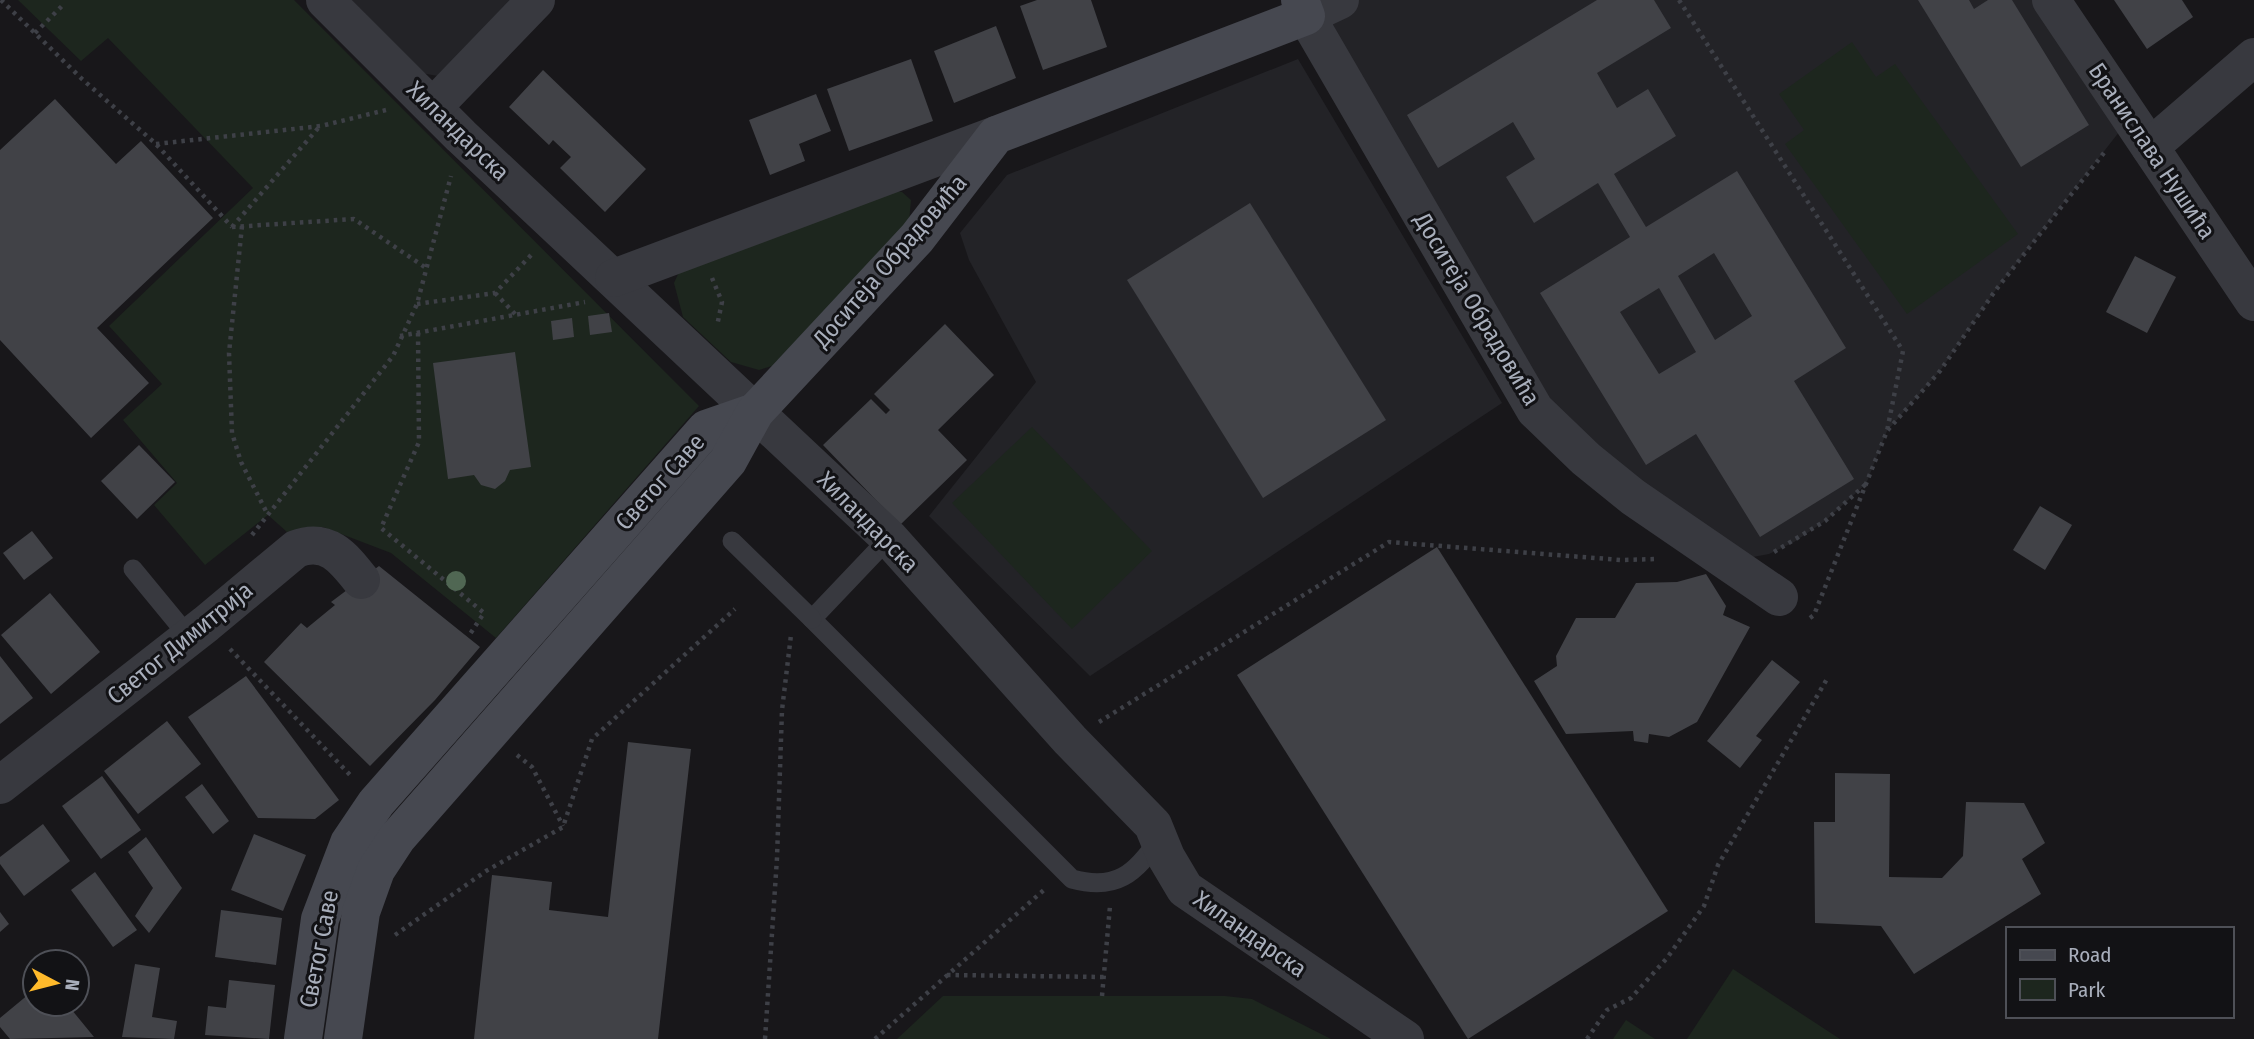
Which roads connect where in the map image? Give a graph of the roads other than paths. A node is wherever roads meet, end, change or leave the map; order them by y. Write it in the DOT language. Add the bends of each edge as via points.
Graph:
graph roads {
  1 [pos="325,0"];
  2 [pos="536,0"];
  3 [pos="2051,0"];
  4 [pos="1315,5"];
  5 [pos="2254,57"];
  6 [pos="433,107"];
  7 [pos="996,135"];
  8 [pos="2150,148"];
  9 [pos="603,290"];
  10 [pos="2254,302"];
  11 [pos="755,412"];
  12 [pos="889,538"];
  13 [pos="732,541"];
  14 [pos="134,569"];
  15 [pos="361,580"];
  16 [pos="1792,609"];
  17 [pos="812,619"];
  18 [pos="198,631"];
  19 [pos="0,785"];
  20 [pos="1159,839"];
  21 [pos="303,1039"];
  22 [pos="344,1039"];
  23 [pos="1405,1039"];
  1 -- 6 [label="street, Хиландарска"];
  2 -- 6 [label="street"];
  3 -- 8 [label="street, Бранислава Нушића"];
  4 -- 7 [label="street, Доситеја Обрадовића"];
  4 -- 16 [label="street, Доситеја Обрадовића" via="1535,410 1633,497"];
  5 -- 8 [label="street"];
  6 -- 9 [label="street, Хиландарска"];
  7 -- 9 [label="street"];
  7 -- 11 [label="street, Доситеја Обрадовића" via="917,238"];
  8 -- 10 [label="street, Бранислава Нушића"];
  9 -- 11 [label="street, Хиландарска" via="698,357"];
  11 -- 12 [label="street, Хиландарска"];
  11 -- 21 [label="street, Светог Саве" via="706,429 376,803 349,843 324,906"];
  11 -- 22 [label="street, Светог Саве" via="728,461 431,797 376,870 361,912"];
  12 -- 17 [label="lane"];
  12 -- 20 [label="street, Хиландарска" via="1070,740 1153,825"];
  13 -- 17 [label="lane"];
  14 -- 18 [label="lane"];
  15 -- 18 [label="street, Светог Димитрија" via="337,551 309,544 296,549"];
  17 -- 20 [label="lane" via="1072,879 1093,885 1125,878"];
  18 -- 19 [label="street, Светог Димитрија"];
  20 -- 23 [label="street, Хиландарска" via="1185,889"];
}
